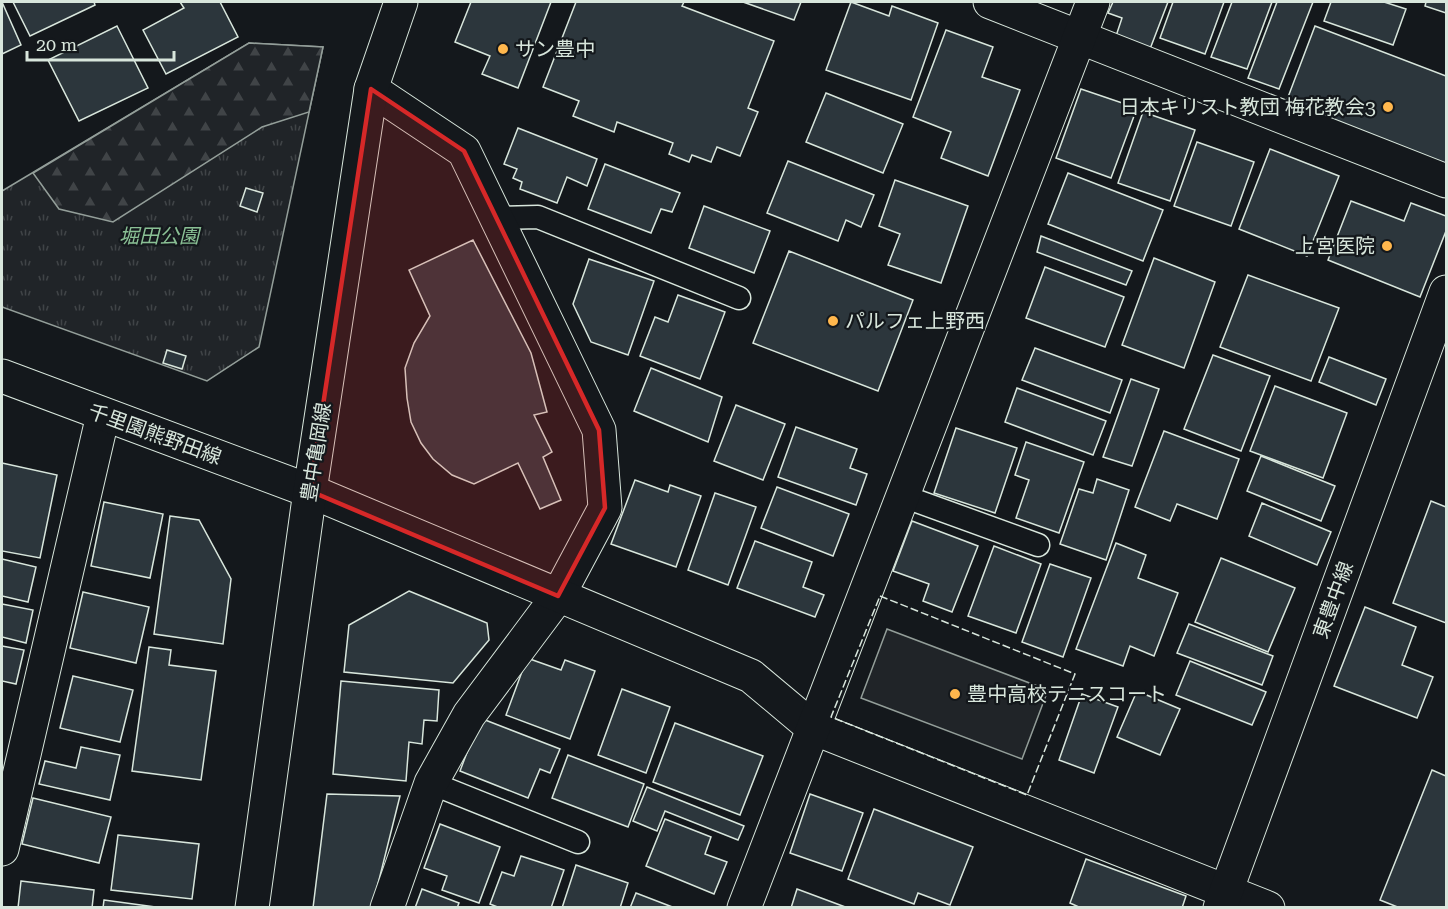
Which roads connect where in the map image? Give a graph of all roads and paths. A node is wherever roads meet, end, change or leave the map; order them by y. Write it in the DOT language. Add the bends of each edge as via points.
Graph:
graph roads {
  1 [pos="401,2"];
  2 [pos="990,2"];
  3 [pos="1093,2"];
  4 [pos="1080,37"];
  5 [pos="371,89"];
  6 [pos="1446,181"];
  7 [pos="497,218"];
  8 [pos="1446,292"];
  9 [pos="739,298"];
  10 [pos="2,376"];
  11 [pos="104,415"];
  12 [pos="310,491"];
  13 [pos="903,496"];
  14 [pos="1038,545"];
  15 [pos="558,596"];
  16 [pos="813,729"];
  17 [pos="431,783"];
  18 [pos="578,842"];
  19 [pos="2,849"];
  20 [pos="1222,899"];
  21 [pos="252,908"];
  22 [pos="387,908"];
  23 [pos="744,908"];
  24 [pos="1268,908"];
  1 -- 5 [label="street, 豊中亀岡線"];
  2 -- 4 [label="street"];
  3 -- 4 [label="street"];
  4 -- 6 [label="street"];
  4 -- 13 [label="street"];
  5 -- 7 [label="street" via="464,151"];
  5 -- 12 [label="street, 豊中亀岡線"];
  7 -- 9 [label="lane" via="538,218"];
  7 -- 15 [label="street" via="599,430 605,508"];
  8 -- 20 [label="street, 東豊中線"];
  10 -- 11 [label="street, 千里園熊野田線"];
  11 -- 12 [label="street, 千里園熊野田線"];
  11 -- 19 [label="street"];
  12 -- 15 [label="street, 千里園熊野田線"];
  12 -- 21 [label="street, 豊中亀岡線"];
  13 -- 14 [label="lane"];
  13 -- 16 [label="street"];
  15 -- 16 [label="street, 千里園熊野田線" via="751,675"];
  15 -- 17 [label="street" via="468,715"];
  16 -- 20 [label="street, 千里園熊野田線"];
  16 -- 23 [label="street"];
  17 -- 18 [label="lane"];
  17 -- 22 [label="street"];
  20 -- 24 [label="street, 千里園熊野田線"];
}
